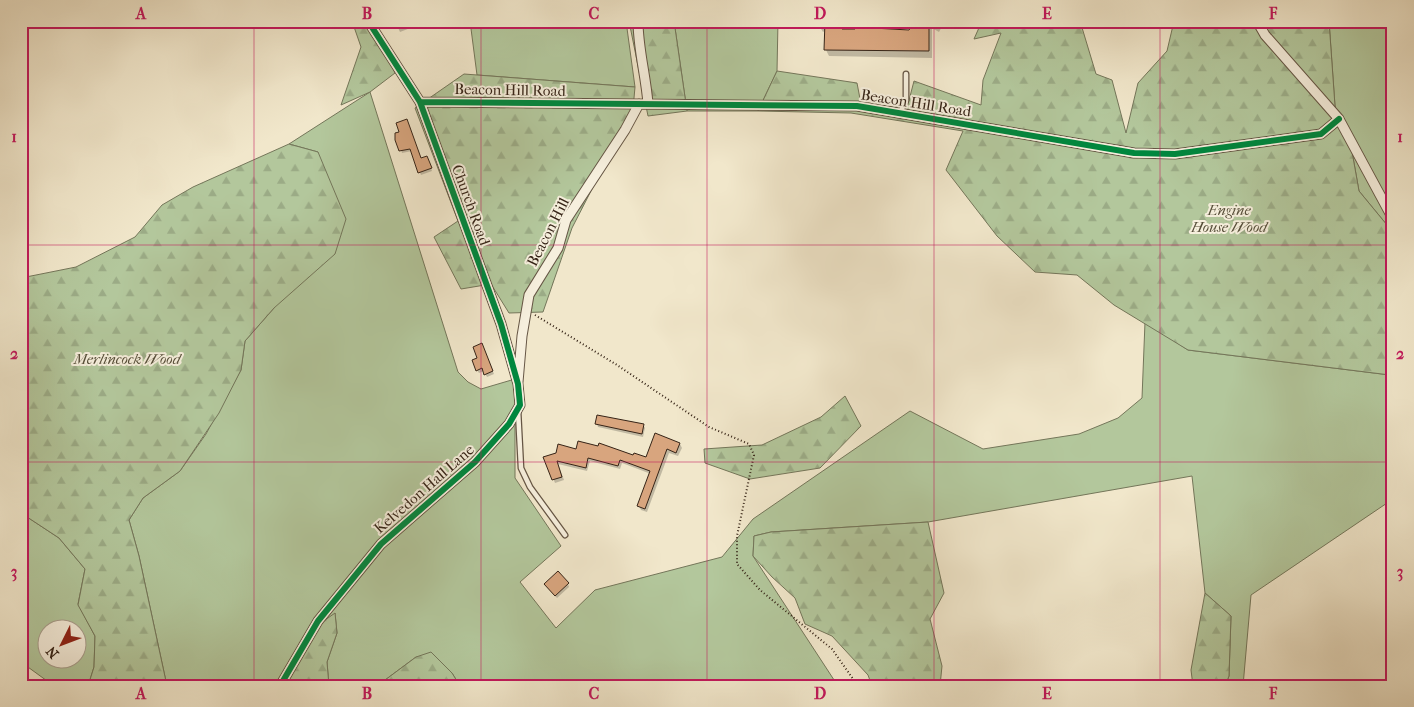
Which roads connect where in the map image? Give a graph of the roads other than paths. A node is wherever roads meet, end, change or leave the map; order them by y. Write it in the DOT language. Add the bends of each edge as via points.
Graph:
graph roads {
  1 [pos="368,21"];
  2 [pos="638,21"];
  3 [pos="1257,21"];
  4 [pos="906,74"];
  5 [pos="420,102"];
  6 [pos="644,104"];
  7 [pos="900,113"];
  8 [pos="1339,119"];
  9 [pos="1393,219"];
  10 [pos="518,384"];
  11 [pos="518,410"];
  12 [pos="565,535"];
  13 [pos="280,686"];
  1 -- 5 [label="street, Church Road"];
  2 -- 6 [label="street" via="638,41 646,77"];
  3 -- 8 [label="street"];
  4 -- 7 [label="lane" via="906,100"];
  5 -- 6 [label="street, Beacon Hill Road"];
  5 -- 10 [label="street, Church Road" via="501,324"];
  6 -- 7 [label="street, Beacon Hill Road" via="857,106"];
  6 -- 10 [label="street, Beacon Hill" via="566,220 558,248 529,295"];
  7 -- 8 [label="street, Beacon Hill Road" via="1134,153 1176,154 1321,134"];
  8 -- 9 [label="street"];
  10 -- 11 [label="street, Church Road"];
  11 -- 12 [label="lane" via="521,468 530,487"];
  11 -- 13 [label="street, Kelvedon Hall Lane" via="476,462 380,544 318,621"];
}
